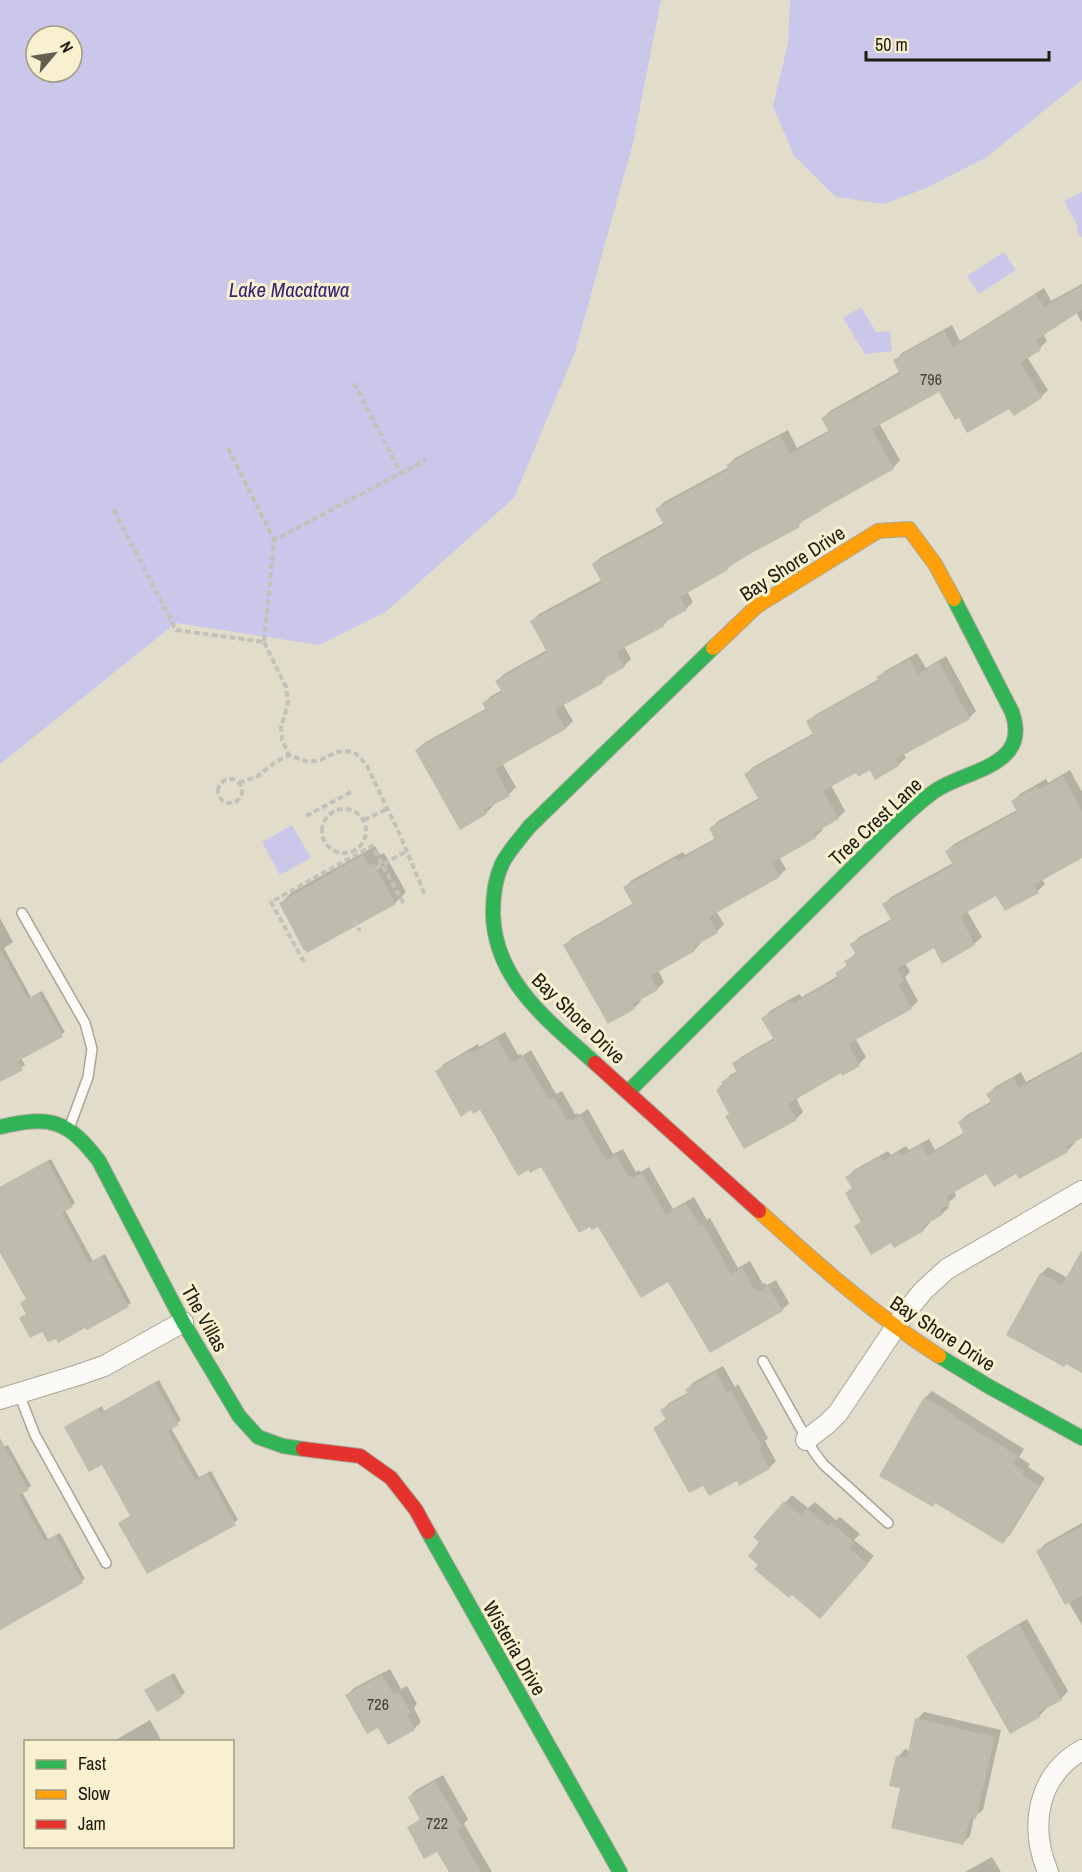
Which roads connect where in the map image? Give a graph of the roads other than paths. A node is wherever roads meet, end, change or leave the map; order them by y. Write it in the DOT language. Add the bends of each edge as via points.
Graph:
graph roads {
  1 [pos="909,529"];
  2 [pos="22,913"];
  3 [pos="628,1092"];
  4 [pos="0,1127"];
  5 [pos="69,1128"];
  6 [pos="1082,1191"];
  7 [pos="183,1322"];
  8 [pos="895,1327"];
  9 [pos="763,1361"];
  10 [pos="9,1396"];
  11 [pos="1082,1438"];
  12 [pos="806,1440"];
  13 [pos="360,1456"];
  14 [pos="888,1522"];
  15 [pos="106,1563"];
  16 [pos="1082,1750"];
  17 [pos="620,1872"];
  18 [pos="1048,1872"];
  1 -- 3 [label="street, Tree Crest Lane" via="935,564 1011,708 1017,723 1016,739 1009,752 929,795 885,835"];
  1 -- 3 [label="street, Bay Shore Drive" via="878,531 757,606 529,827 500,869 493,919 498,951 508,972 539,1012"];
  2 -- 5 [label="lane" via="85,1023 92,1049 88,1077"];
  3 -- 8 [label="street, Bay Shore Drive" via="841,1285"];
  4 -- 5 [label="street" via="26,1120"];
  5 -- 7 [label="street, The Villas" via="87,1143 99,1161"];
  6 -- 8 [label="street" via="946,1269 923,1290"];
  7 -- 10 [label="street" via="104,1366"];
  7 -- 13 [label="street, The Villas" via="239,1416 258,1437 283,1446"];
  8 -- 11 [label="street, Bay Shore Drive"];
  8 -- 12 [label="street" via="838,1413"];
  9 -- 12 [label="lane"];
  10 -- 15 [label="lane"];
  12 -- 14 [label="lane" via="823,1464"];
  13 -- 17 [label="street, Wisteria Drive" via="392,1478 416,1510"];
  16 -- 18 [label="street" via="1057,1772 1039,1810 1040,1854"];
}
